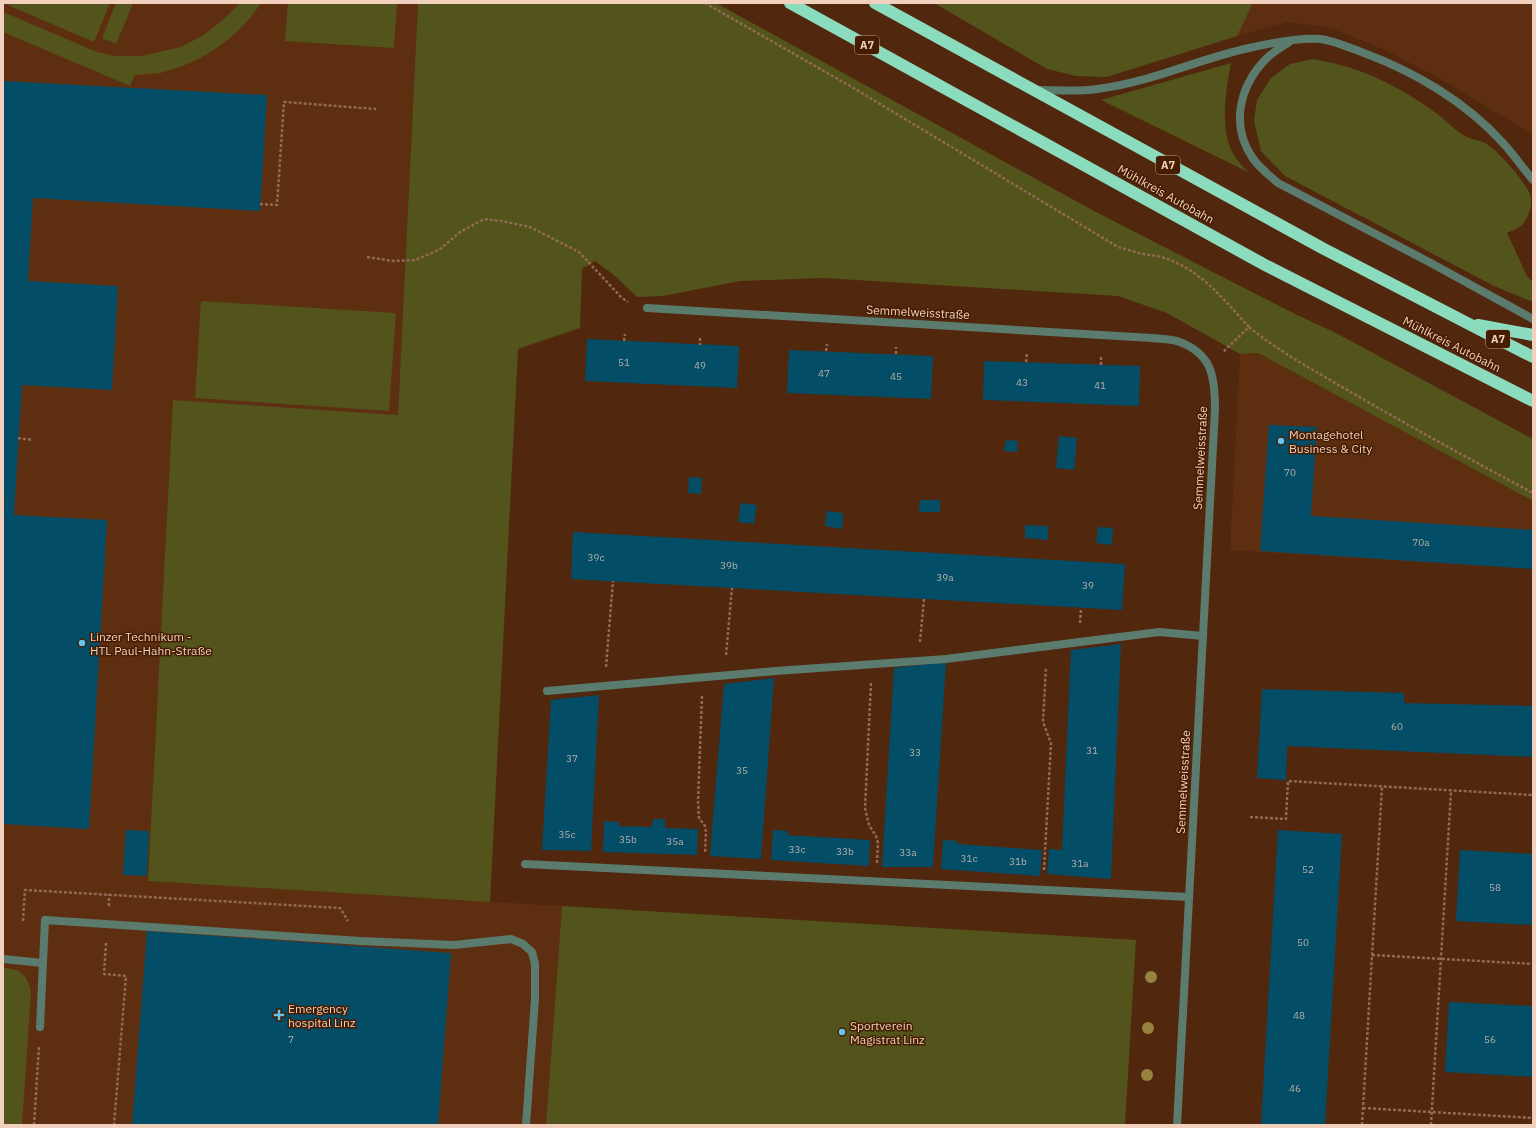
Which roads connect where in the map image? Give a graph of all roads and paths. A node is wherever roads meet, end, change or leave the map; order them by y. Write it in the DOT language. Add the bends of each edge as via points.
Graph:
graph roads {
  1 [pos="705,3"];
  2 [pos="790,3"];
  3 [pos="875,3"];
  4 [pos="1292,41"];
  5 [pos="1031,90"];
  6 [pos="376,109"];
  7 [pos="1533,180"];
  8 [pos="260,204"];
  9 [pos="367,257"];
  10 [pos="647,308"];
  11 [pos="1533,319"];
  12 [pos="1463,322"];
  13 [pos="1249,327"];
  14 [pos="625,334"];
  15 [pos="1533,335"];
  16 [pos="700,338"];
  17 [pos="624,341"];
  18 [pos="827,344"];
  19 [pos="700,345"];
  20 [pos="896,347"];
  21 [pos="826,351"];
  22 [pos="1027,353"];
  23 [pos="896,354"];
  24 [pos="1101,357"];
  25 [pos="1533,357"];
  26 [pos="1026,362"];
  27 [pos="1101,365"];
  28 [pos="1209,365"];
  29 [pos="1533,401"];
  30 [pos="18,438"];
  31 [pos="34,440"];
  32 [pos="1533,493"];
  33 [pos="613,582"];
  34 [pos="732,588"];
  35 [pos="924,599"];
  36 [pos="1203,636"];
  37 [pos="1047,646"];
  38 [pos="919,661"];
  39 [pos="872,664"];
  40 [pos="725,676"];
  41 [pos="702,677"];
  42 [pos="604,686"];
  43 [pos="547,691"];
  44 [pos="1382,787"];
  45 [pos="1451,791"];
  46 [pos="1533,796"];
  47 [pos="1250,817"];
  48 [pos="525,864"];
  49 [pos="703,873"];
  50 [pos="876,882"];
  51 [pos="25,890"];
  52 [pos="1043,890"];
  53 [pos="109,894"];
  54 [pos="1188,897"];
  55 [pos="109,901"];
  56 [pos="361,940"];
  57 [pos="106,948"];
  58 [pos="1372,955"];
  59 [pos="3,959"];
  60 [pos="1441,959"];
  61 [pos="43,963"];
  62 [pos="1533,964"];
  63 [pos="40,1027"];
  64 [pos="1363,1108"];
  65 [pos="1432,1112"];
  66 [pos="1533,1118"];
  67 [pos="34,1125"];
  68 [pos="114,1125"];
  69 [pos="526,1125"];
  70 [pos="1177,1125"];
  71 [pos="1362,1125"];
  72 [pos="1431,1125"];
  1 -- 13 [label="path" via="850,86 1118,247 1183,265 1221,294"];
  2 -- 29 [label="highway, Mühlkreis Autobahn / A7" via="1265,265"];
  3 -- 5 [label="highway, Mühlkreis Autobahn / A7"];
  4 -- 5 [label="street" via="1248,48 1126,84 1078,91"];
  4 -- 7 [label="street" via="1309,38 1334,42 1382,60 1450,97 1473,114 1502,142"];
  4 -- 11 [label="street" via="1264,61 1248,83 1242,98 1241,129 1252,156 1261,168 1278,183"];
  5 -- 12 [label="highway, Mühlkreis Autobahn / A7" via="1317,246"];
  6 -- 8 [label="path" via="284,102 277,205"];
  9 -- 10 [label="path" via="394,261 415,260 439,250 460,232 484,219 502,221 530,227 579,252 621,297 635,306"];
  10 -- 28 [label="street, Semmelweisstraße" via="1152,338 1176,341 1196,351"];
  12 -- 15 [label="highway"];
  12 -- 25 [label="highway, Mühlkreis Autobahn / A7"];
  13 -- 28 [label="path"];
  13 -- 32 [label="path" via="1298,362 1464,457"];
  14 -- 17 [label="path"];
  16 -- 19 [label="path"];
  18 -- 21 [label="path"];
  20 -- 23 [label="path"];
  22 -- 26 [label="path"];
  24 -- 27 [label="path"];
  28 -- 36 [label="street, Semmelweisstraße" via="1215,386 1215,409"];
  30 -- 31 [label="path"];
  33 -- 42 [label="path"];
  34 -- 40 [label="path"];
  35 -- 38 [label="path"];
  36 -- 37 [label="street" via="1159,632"];
  36 -- 54 [label="street, Semmelweisstraße"];
  37 -- 38 [label="street"];
  37 -- 52 [label="path" via="1043,722 1051,743"];
  38 -- 39 [label="street"];
  39 -- 40 [label="street"];
  39 -- 50 [label="path" via="865,808 869,825 878,843"];
  40 -- 41 [label="street"];
  41 -- 42 [label="street"];
  41 -- 49 [label="path" via="698,801 699,818 706,832"];
  42 -- 43 [label="street"];
  44 -- 45 [label="path"];
  44 -- 47 [label="path" via="1288,781 1286,819"];
  44 -- 58 [label="path"];
  45 -- 46 [label="path"];
  45 -- 60 [label="path"];
  48 -- 49 [label="street"];
  49 -- 50 [label="street"];
  50 -- 52 [label="street"];
  51 -- 53 [label="path"];
  52 -- 54 [label="street"];
  53 -- 55 [label="path"];
  53 -- 56 [label="path" via="340,908"];
  54 -- 70 [label="street, Semmelweisstraße"];
  56 -- 61 [label="street" via="45,920"];
  56 -- 69 [label="street" via="454,945 511,939 523,944 532,952 535,964 535,998"];
  57 -- 68 [label="path" via="104,974 126,976"];
  58 -- 60 [label="path"];
  58 -- 64 [label="path"];
  59 -- 61 [label="street"];
  60 -- 62 [label="path"];
  60 -- 65 [label="path"];
  61 -- 63 [label="street"];
  63 -- 67 [label="path"];
  64 -- 65 [label="path"];
  64 -- 71 [label="path"];
  65 -- 66 [label="path"];
  65 -- 72 [label="path"];
}
